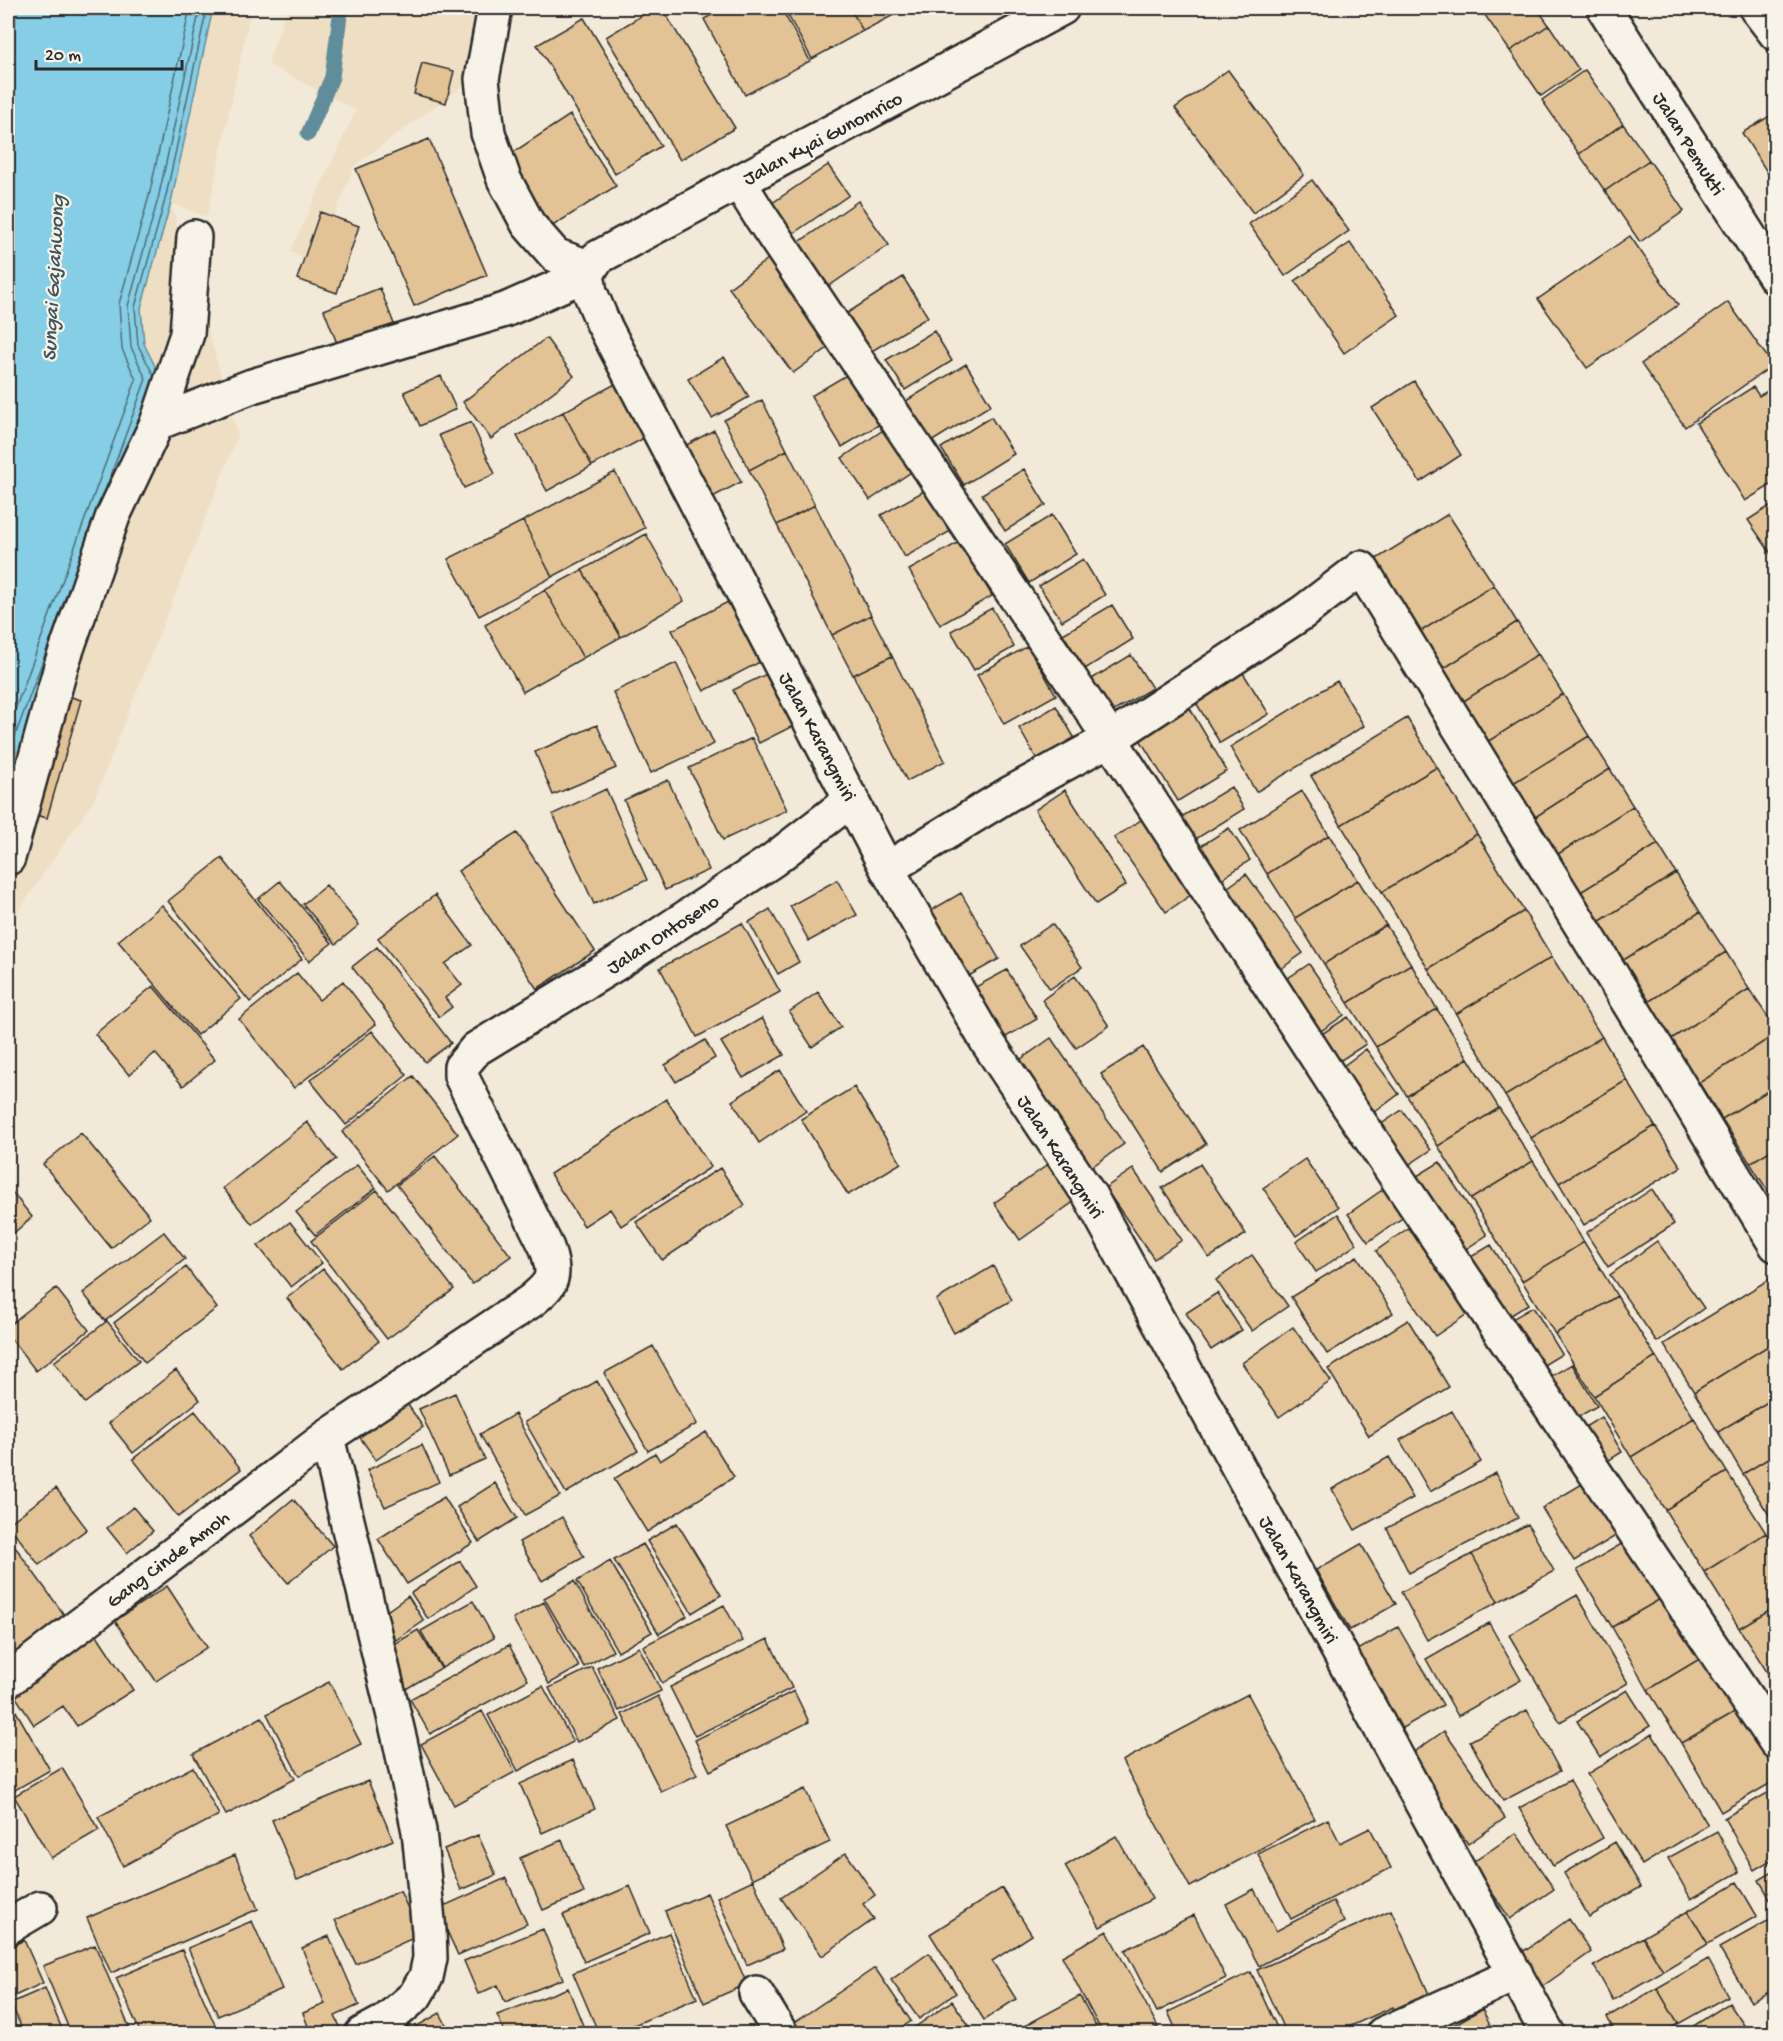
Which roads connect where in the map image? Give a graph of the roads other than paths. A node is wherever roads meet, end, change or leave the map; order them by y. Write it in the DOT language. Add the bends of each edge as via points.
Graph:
graph roads {
  1 [pos="495,8"];
  2 [pos="1062,8"];
  3 [pos="1604,8"];
  4 [pos="1756,8"];
  5 [pos="1776,34"];
  6 [pos="739,182"];
  7 [pos="194,237"];
  8 [pos="589,271"];
  9 [pos="1774,272"];
  10 [pos="157,423"];
  11 [pos="1110,739"];
  12 [pos="852,799"];
  13 [pos="8,858"];
  14 [pos="887,869"];
  15 [pos="467,1058"];
  16 [pos="1776,1245"];
  17 [pos="327,1437"];
  18 [pos="8,1680"];
  19 [pos="1776,1742"];
  20 [pos="40,1908"];
  21 [pos="8,1927"];
  22 [pos="1516,1974"];
  23 [pos="756,1993"];
  24 [pos="362,2034"];
  25 [pos="781,2034"];
  26 [pos="1383,2034"];
  27 [pos="1548,2034"];
  1 -- 8 [label="street" via="482,79 488,133 504,179 528,224 555,255"];
  2 -- 6 [label="street, Jalan Kyai Gunomrico"];
  3 -- 9 [label="street, Jalan Pemukti"];
  4 -- 5 [label="street"];
  6 -- 8 [label="street, Jalan Kyai Gunomrico" via="597,258"];
  6 -- 11 [label="street"];
  7 -- 10 [label="street" via="187,334"];
  8 -- 10 [label="street, Jalan Kyai Gunomrico" via="505,310 252,386"];
  8 -- 12 [label="street, Jalan Karangmiri" via="590,292 603,323"];
  10 -- 13 [label="street" via="113,516 62,663"];
  11 -- 14 [label="street" via="1009,794"];
  11 -- 16 [label="street" via="1302,613 1361,568"];
  11 -- 19 [label="street" via="1344,1100"];
  12 -- 14 [label="street, Jalan Karangmiri"];
  12 -- 15 [label="street, Jalan Ontoseno" via="773,860"];
  14 -- 22 [label="street, Jalan Karangmiri" via="988,1042 1090,1196"];
  15 -- 17 [label="street, Gang Cinde Amoh" via="461,1076 547,1248 554,1270 547,1288 531,1301"];
  17 -- 18 [label="street, Gang Cinde Amoh"];
  17 -- 24 [label="street" via="419,1831 429,1931 426,1977 415,1996"];
  20 -- 21 [label="street"];
  22 -- 26 [label="street"];
  22 -- 27 [label="street, Jalan Karangmiri"];
  23 -- 25 [label="street"];
}
